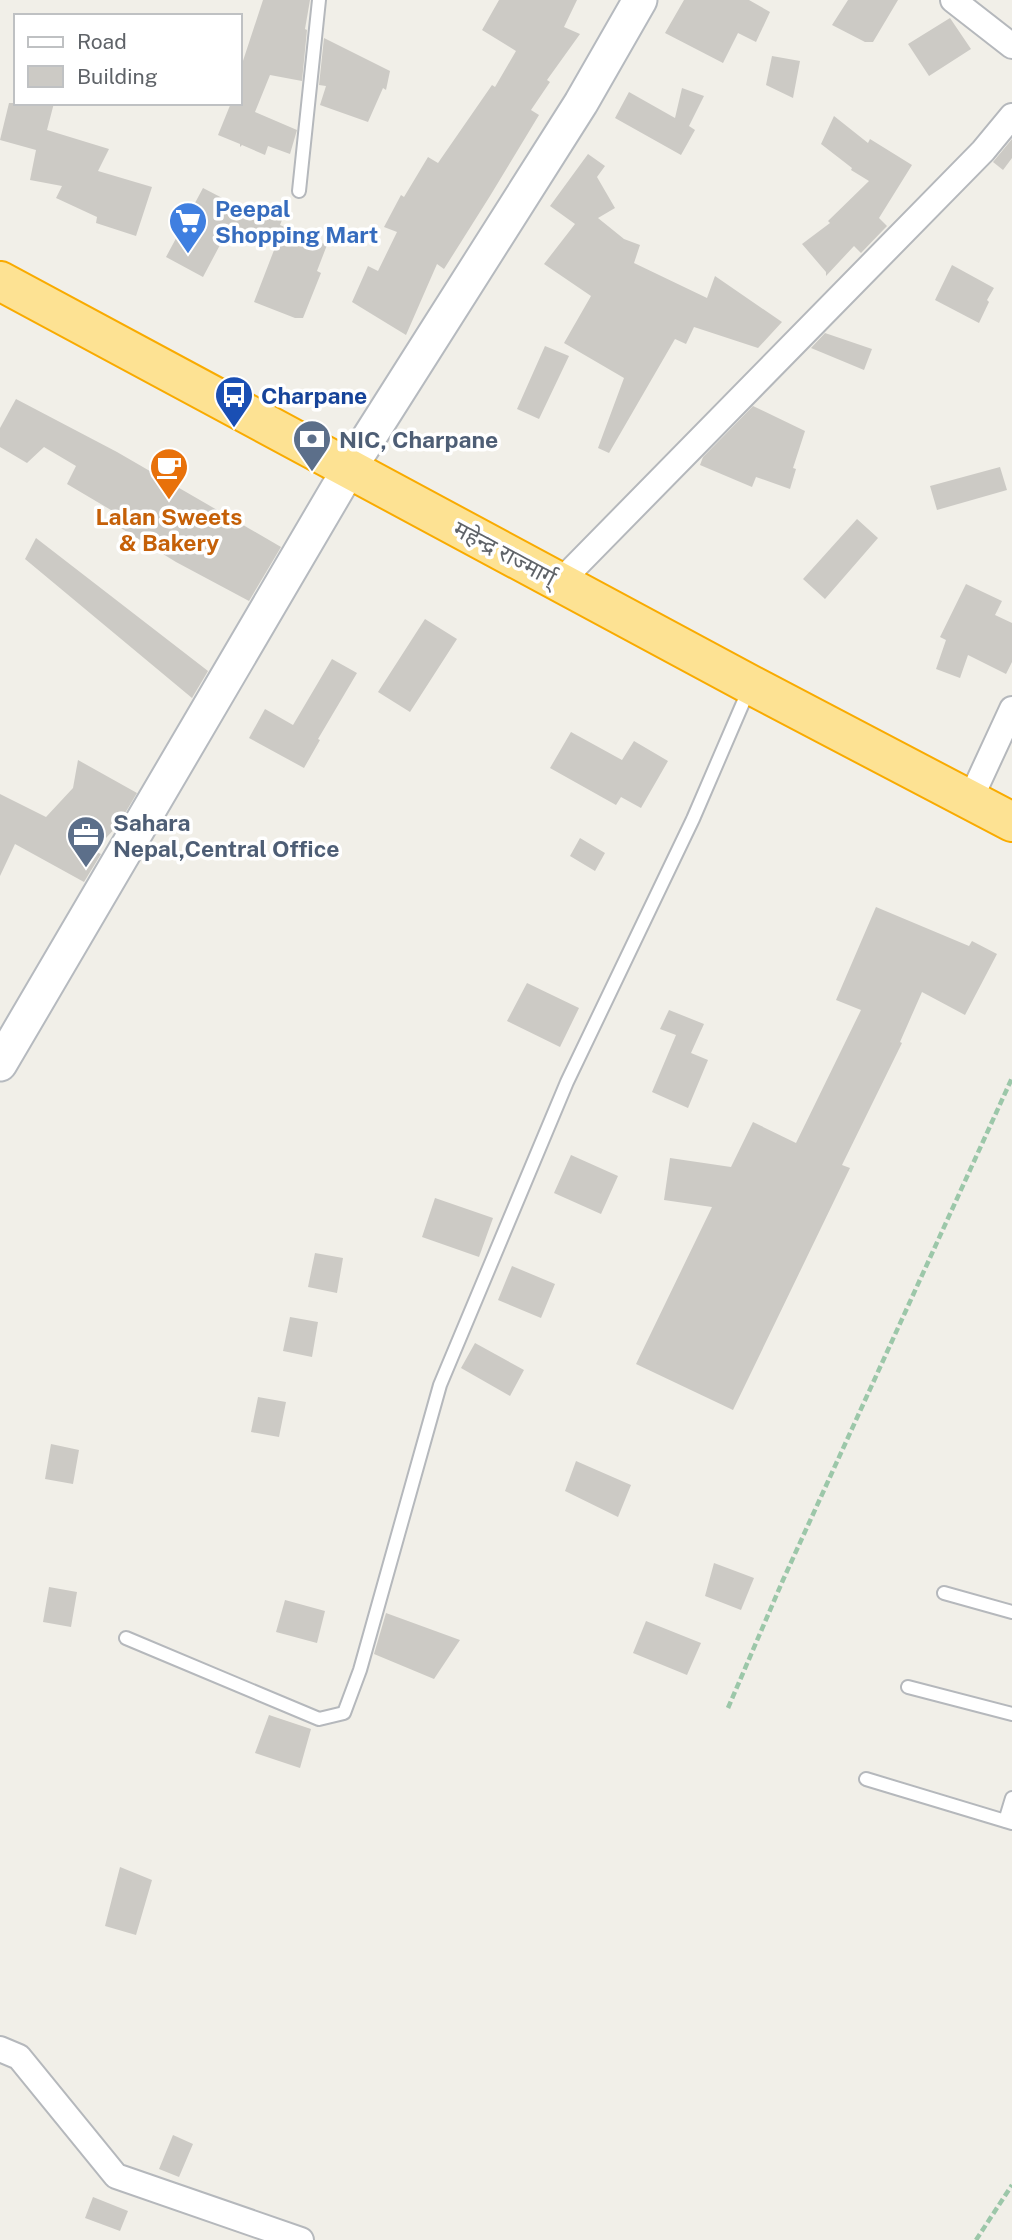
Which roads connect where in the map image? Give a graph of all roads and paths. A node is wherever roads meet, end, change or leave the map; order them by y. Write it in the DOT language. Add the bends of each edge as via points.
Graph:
graph roads {
  1 [pos="319,0"];
  2 [pos="640,0"];
  3 [pos="953,0"];
  4 [pos="1012,46"];
  5 [pos="1012,116"];
  6 [pos="299,191"];
  7 [pos="0,281"];
  8 [pos="349,469"];
  9 [pos="561,582"];
  10 [pos="751,685"];
  11 [pos="1012,709"];
  12 [pos="970,800"];
  13 [pos="1012,822"];
  14 [pos="0,1064"];
  15 [pos="1012,1077"];
  16 [pos="944,1593"];
  17 [pos="1012,1612"];
  18 [pos="126,1638"];
  19 [pos="908,1688"];
  20 [pos="728,1708"];
  21 [pos="1012,1714"];
  22 [pos="866,1779"];
  23 [pos="1012,1798"];
  24 [pos="1009,1822"];
  25 [pos="0,2049"];
  26 [pos="1012,2185"];
  27 [pos="301,2240"];
  28 [pos="976,2240"];
  1 -- 6 [label="lane"];
  2 -- 8 [label="street" via="581,103"];
  3 -- 4 [label="street"];
  5 -- 9 [label="street"];
  7 -- 8 [label="highway, महेन्द्र राज्मार्ग्"];
  8 -- 9 [label="highway, महेन्द्र राज्मार्ग्"];
  8 -- 14 [label="street"];
  9 -- 10 [label="highway, महेन्द्र राज्मार्ग्"];
  10 -- 12 [label="highway, महेन्द्र राज्मार्ग्"];
  10 -- 18 [label="lane" via="693,819 566,1082 440,1385 344,1713 319,1719"];
  11 -- 12 [label="street"];
  12 -- 13 [label="highway, महेन्द्र राज्मार्ग्"];
  15 -- 20 [label="path"];
  16 -- 17 [label="lane"];
  19 -- 21 [label="lane"];
  22 -- 24 [label="lane"];
  23 -- 24 [label="lane"];
  25 -- 27 [label="street" via="19,2057 116,2176"];
  26 -- 28 [label="path"];
}
